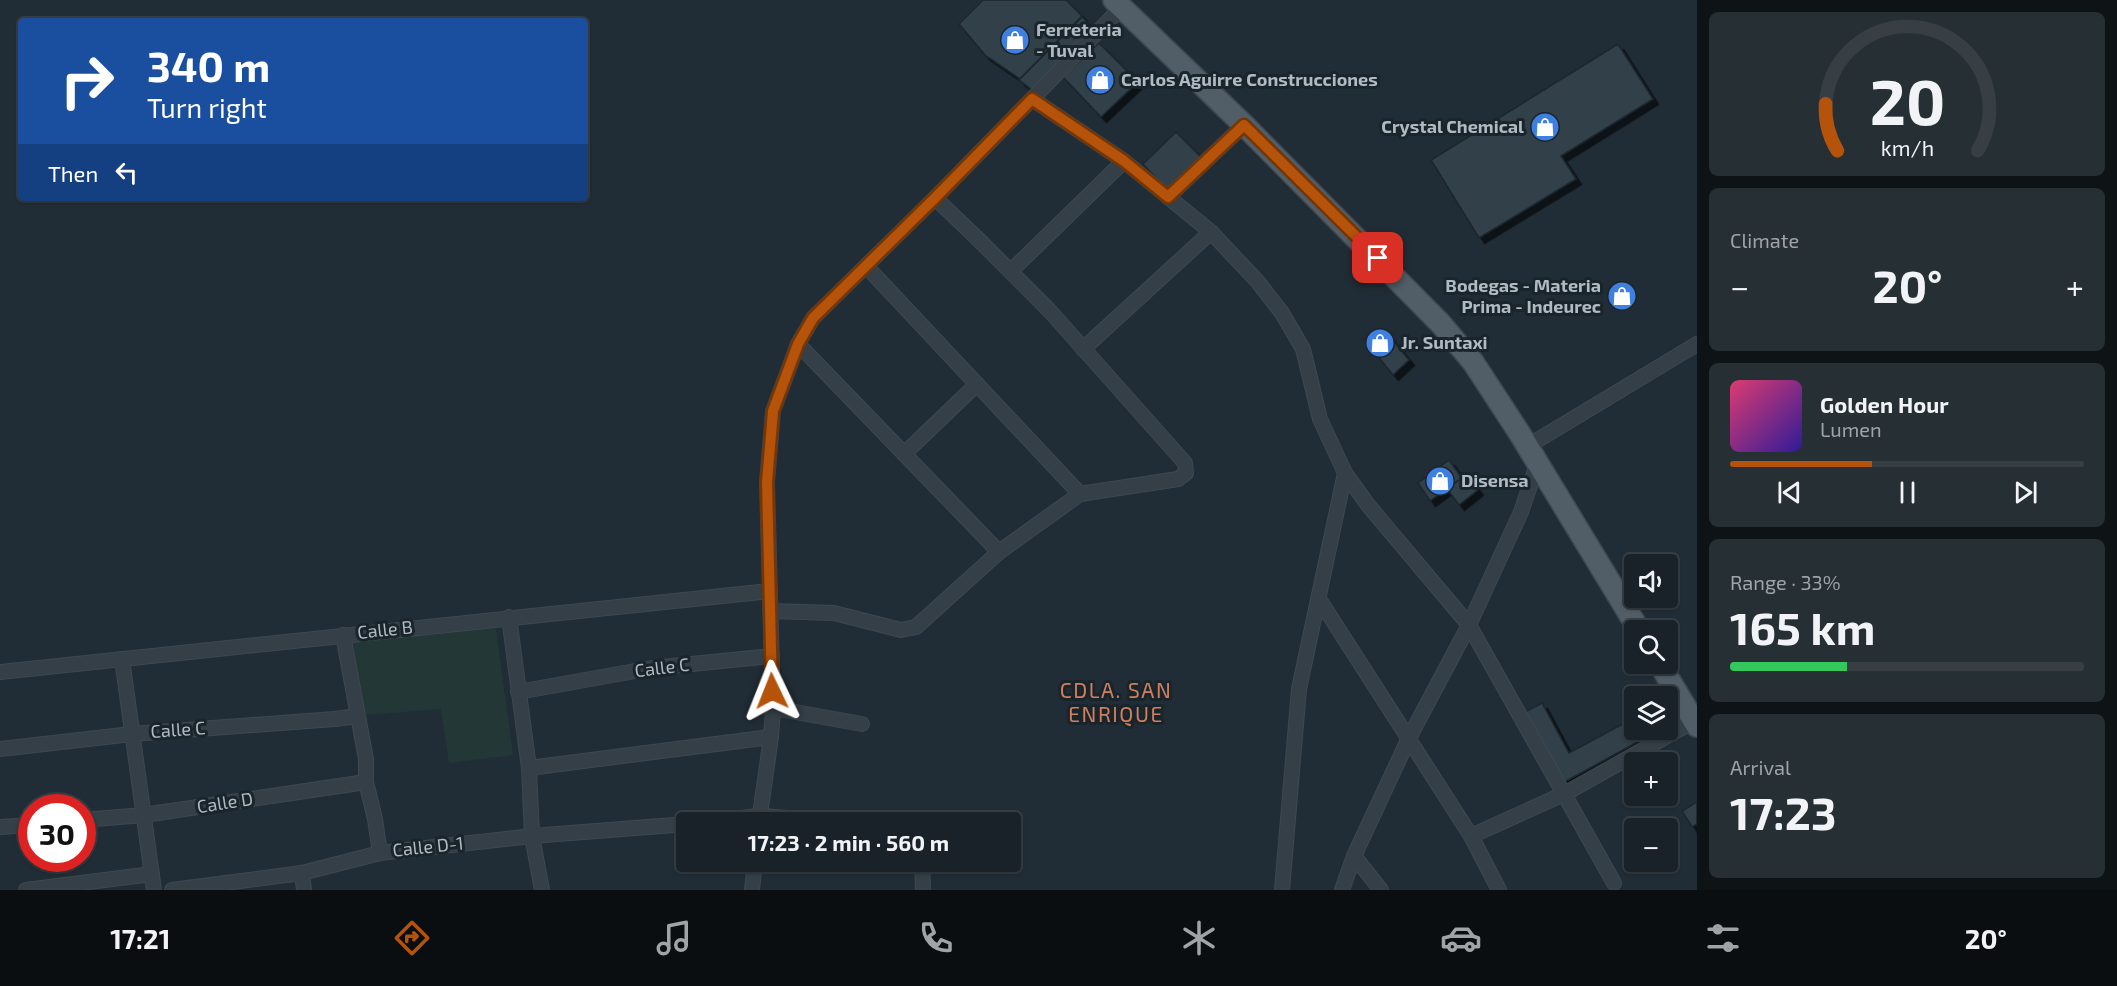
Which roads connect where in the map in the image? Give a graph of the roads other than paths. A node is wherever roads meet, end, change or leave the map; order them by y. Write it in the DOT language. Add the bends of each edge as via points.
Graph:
graph roads {
  1 [pos="1118,4"];
  2 [pos="1032,99"];
  3 [pos="1244,125"];
  4 [pos="1124,161"];
  5 [pos="1168,197"];
  6 [pos="935,198"];
  7 [pos="1211,232"];
  8 [pos="866,266"];
  9 [pos="1011,271"];
  10 [pos="798,344"];
  11 [pos="1697,344"];
  12 [pos="1083,350"];
  13 [pos="977,384"];
  14 [pos="904,454"];
  15 [pos="1533,454"];
  16 [pos="1345,473"];
  17 [pos="1080,494"];
  18 [pos="999,552"];
  19 [pos="770,591"];
  20 [pos="1318,599"];
  21 [pos="770,611"];
  22 [pos="509,617"];
  23 [pos="1633,620"];
  24 [pos="1469,625"];
  25 [pos="343,634"];
  26 [pos="771,656"];
  27 [pos="122,659"];
  28 [pos="0,672"];
  29 [pos="1666,674"];
  30 [pos="518,692"];
  31 [pos="773,708"];
  32 [pos="357,716"];
  33 [pos="1695,723"];
  34 [pos="862,724"];
  35 [pos="132,734"];
  36 [pos="771,737"];
  37 [pos="1409,738"];
  38 [pos="0,749"];
  39 [pos="529,768"];
  40 [pos="366,782"];
  41 [pos="1564,794"];
  42 [pos="761,812"];
  43 [pos="144,815"];
  44 [pos="96,819"];
  45 [pos="676,825"];
  46 [pos="18,826"];
  47 [pos="0,827"];
  48 [pos="532,836"];
  49 [pos="1471,836"];
  50 [pos="380,853"];
  51 [pos="1354,856"];
  52 [pos="754,872"];
  53 [pos="922,872"];
  54 [pos="302,873"];
  55 [pos="152,874"];
  56 [pos="1614,884"];
  57 [pos="226,886"];
  58 [pos="26,890"];
  59 [pos="154,890"];
  60 [pos="172,890"];
  61 [pos="304,890"];
  62 [pos="542,890"];
  63 [pos="752,890"];
  64 [pos="923,890"];
  65 [pos="1282,890"];
  66 [pos="1342,890"];
  67 [pos="1381,890"];
  68 [pos="1499,890"];
  1 -- 2 [label="street"];
  1 -- 3 [label="main road"];
  2 -- 4 [label="street"];
  2 -- 6 [label="street"];
  3 -- 5 [label="street"];
  3 -- 15 [label="main road" via="1428,308 1473,362"];
  4 -- 5 [label="street"];
  4 -- 9 [label="street"];
  5 -- 7 [label="street"];
  6 -- 8 [label="street"];
  6 -- 9 [label="street"];
  7 -- 12 [label="street"];
  7 -- 16 [label="street" via="1258,282 1295,333 1303,349 1320,419"];
  8 -- 10 [label="street" via="813,318"];
  8 -- 13 [label="street"];
  9 -- 12 [label="street"];
  10 -- 14 [label="street"];
  10 -- 19 [label="street" via="773,411 767,482"];
  11 -- 15 [label="street"];
  12 -- 17 [label="street" via="1185,463 1186,473 1178,479"];
  13 -- 14 [label="street"];
  13 -- 17 [label="street"];
  14 -- 18 [label="street"];
  15 -- 23 [label="main road"];
  15 -- 24 [label="street" via="1521,512"];
  16 -- 20 [label="street"];
  16 -- 24 [label="street"];
  17 -- 18 [label="street"];
  18 -- 21 [label="street" via="916,627 901,630 834,613"];
  19 -- 21 [label="street"];
  19 -- 22 [label="street, Calle B"];
  20 -- 37 [label="street"];
  20 -- 65 [label="street" via="1299,689"];
  21 -- 26 [label="street"];
  22 -- 25 [label="street, Calle B"];
  22 -- 30 [label="street"];
  24 -- 37 [label="street"];
  24 -- 41 [label="street"];
  25 -- 27 [label="street, Calle B"];
  25 -- 32 [label="street"];
  26 -- 30 [label="street, Calle C" via="652,668"];
  26 -- 31 [label="street"];
  27 -- 28 [label="street, Calle B"];
  27 -- 35 [label="street"];
  29 -- 33 [label="main road"];
  30 -- 39 [label="street"];
  31 -- 34 [label="street"];
  31 -- 36 [label="street"];
  32 -- 35 [label="street, Calle C"];
  32 -- 40 [label="street" via="366,759"];
  33 -- 41 [label="street"];
  35 -- 38 [label="street, Calle C"];
  35 -- 43 [label="street"];
  36 -- 39 [label="street"];
  36 -- 42 [label="street"];
  37 -- 49 [label="street"];
  37 -- 51 [label="street"];
  39 -- 48 [label="street"];
  40 -- 43 [label="street, Calle D"];
  40 -- 50 [label="street"];
  41 -- 49 [label="street"];
  41 -- 56 [label="street"];
  43 -- 44 [label="street, Calle D"];
  43 -- 55 [label="street"];
  45 -- 48 [label="street, Calle D-1"];
  46 -- 47 [label="street"];
  48 -- 50 [label="street, Calle D-1"];
  48 -- 62 [label="street"];
  49 -- 68 [label="street"];
  50 -- 54 [label="street, Calle D-1"];
  51 -- 66 [label="street"];
  51 -- 67 [label="street"];
  52 -- 63 [label="street"];
  53 -- 64 [label="street"];
  54 -- 57 [label="street, Calle D-1"];
  54 -- 61 [label="street"];
  55 -- 58 [label="street"];
  55 -- 59 [label="street"];
  57 -- 60 [label="street, Calle D-1"];
}
